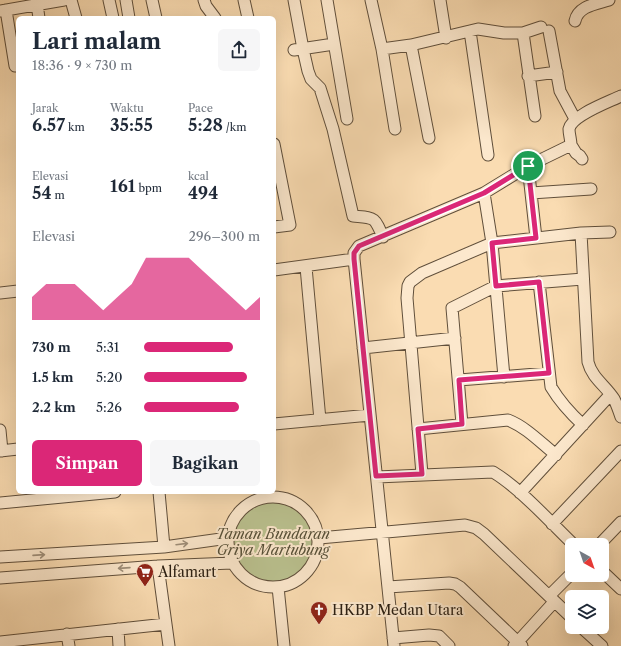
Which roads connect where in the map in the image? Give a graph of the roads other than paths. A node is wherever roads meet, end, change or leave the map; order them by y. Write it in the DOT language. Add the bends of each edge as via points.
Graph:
graph roads {
  1 [pos="64,0"];
  2 [pos="71,0"];
  3 [pos="109,0"];
  4 [pos="126,0"];
  5 [pos="152,0"];
  6 [pos="204,0"];
  7 [pos="244,0"];
  8 [pos="294,0"];
  9 [pos="327,0"];
  10 [pos="371,0"];
  11 [pos="440,0"];
  12 [pos="608,0"];
  13 [pos="22,4"];
  14 [pos="37,4"];
  15 [pos="3,11"];
  16 [pos="39,16"];
  17 [pos="75,16"];
  18 [pos="113,16"];
  19 [pos="129,16"];
  20 [pos="156,16"];
  21 [pos="214,16"];
  22 [pos="248,16"];
  23 [pos="575,21"];
  24 [pos="470,31"];
  25 [pos="523,33"];
  26 [pos="446,38"];
  27 [pos="334,44"];
  28 [pos="411,45"];
  29 [pos="382,49"];
  30 [pos="298,50"];
  31 [pos="15,66"];
  32 [pos="557,72"];
  33 [pos="528,76"];
  34 [pos="621,96"];
  35 [pos="535,116"];
  36 [pos="347,119"];
  37 [pos="575,119"];
  38 [pos="395,129"];
  39 [pos="429,138"];
  40 [pos="571,145"];
  41 [pos="276,154"];
  42 [pos="488,155"];
  43 [pos="582,159"];
  44 [pos="528,166"];
  45 [pos="591,189"];
  46 [pos="484,193"];
  47 [pos="531,193"];
  48 [pos="276,227"];
  49 [pos="610,232"];
  50 [pos="581,233"];
  51 [pos="383,237"];
  52 [pos="536,238"];
  53 [pos="492,243"];
  54 [pos="354,259"];
  55 [pos="306,267"];
  56 [pos="276,270"];
  57 [pos="583,279"];
  58 [pos="539,282"];
  59 [pos="496,286"];
  60 [pos="16,291"];
  61 [pos="0,293"];
  62 [pos="455,338"];
  63 [pos="410,343"];
  64 [pos="363,348"];
  65 [pos="549,373"];
  66 [pos="504,377"];
  67 [pos="459,380"];
  68 [pos="610,395"];
  69 [pos="370,415"];
  70 [pos="621,417"];
  71 [pos="320,420"];
  72 [pos="276,424"];
  73 [pos="462,424"];
  74 [pos="583,424"];
  75 [pos="418,429"];
  76 [pos="0,430"];
  77 [pos="16,449"];
  78 [pos="1,451"];
  79 [pos="621,451"];
  80 [pos="556,454"];
  81 [pos="422,474"];
  82 [pos="376,476"];
  83 [pos="520,493"];
  84 [pos="93,494"];
  85 [pos="159,494"];
  86 [pos="269,494"];
  87 [pos="0,503"];
  88 [pos="621,522"];
  89 [pos="552,524"];
  90 [pos="382,532"];
  91 [pos="228,538"];
  92 [pos="319,538"];
  93 [pos="567,538"];
  94 [pos="606,538"];
  95 [pos="164,547"];
  96 [pos="0,557"];
  97 [pos="232,563"];
  98 [pos="158,566"];
  99 [pos="0,578"];
  100 [pos="609,578"];
  101 [pos="565,582"];
  102 [pos="278,587"];
  103 [pos="388,587"];
  104 [pos="621,589"];
  105 [pos="552,599"];
  106 [pos="565,611"];
  107 [pos="166,624"];
  108 [pos="118,629"];
  109 [pos="67,634"];
  110 [pos="589,634"];
  111 [pos="439,641"];
  112 [pos="0,642"];
  113 [pos="394,642"];
  114 [pos="518,645"];
  115 [pos="69,646"];
  116 [pos="119,646"];
  117 [pos="169,646"];
  118 [pos="284,646"];
  119 [pos="449,646"];
  120 [pos="602,646"];
  1 -- 14 [label="street"];
  2 -- 17 [label="street"];
  3 -- 18 [label="street"];
  4 -- 19 [label="street"];
  5 -- 20 [label="street"];
  6 -- 21 [label="street"];
  7 -- 22 [label="street"];
  8 -- 30 [label="street"];
  9 -- 27 [label="street"];
  10 -- 29 [label="street"];
  11 -- 26 [label="street"];
  12 -- 23 [label="street" via="580,11"];
  13 -- 14 [label="street"];
  13 -- 15 [label="street"];
  14 -- 16 [label="street"];
  15 -- 31 [label="street"];
  24 -- 25 [label="street" via="485,29"];
  24 -- 26 [label="street"];
  24 -- 42 [label="street"];
  25 -- 32 [label="street" via="545,29"];
  25 -- 33 [label="street"];
  26 -- 28 [label="street"];
  27 -- 30 [label="street"];
  27 -- 36 [label="street"];
  28 -- 29 [label="street"];
  28 -- 39 [label="street"];
  29 -- 38 [label="street"];
  30 -- 51 [label="street" via="311,79 320,88 333,129 353,216 376,220"];
  32 -- 33 [label="street"];
  32 -- 37 [label="street" via="560,91"];
  33 -- 35 [label="street"];
  34 -- 37 [label="street"];
  37 -- 40 [label="street" via="569,129"];
  40 -- 43 [label="street"];
  40 -- 44 [label="street"];
  41 -- 48 [label="street" via="290,225"];
  44 -- 46 [label="street"];
  44 -- 47 [label="street"];
  45 -- 47 [label="street"];
  46 -- 51 [label="street"];
  46 -- 53 [label="street"];
  47 -- 52 [label="street"];
  49 -- 50 [label="street"];
  50 -- 52 [label="street"];
  50 -- 57 [label="street"];
  51 -- 54 [label="street" via="358,247"];
  52 -- 53 [label="street"];
  53 -- 59 [label="street"];
  53 -- 63 [label="street" via="422,273 410,282 407,298"];
  54 -- 55 [label="street"];
  54 -- 64 [label="street"];
  55 -- 56 [label="street"];
  55 -- 71 [label="street"];
  57 -- 58 [label="street"];
  57 -- 68 [label="street" via="588,362 593,375"];
  58 -- 59 [label="street"];
  58 -- 65 [label="street"];
  59 -- 62 [label="street" via="452,308"];
  59 -- 66 [label="street"];
  60 -- 61 [label="street"];
  62 -- 63 [label="street"];
  62 -- 67 [label="street"];
  63 -- 64 [label="street"];
  63 -- 75 [label="street"];
  64 -- 69 [label="street"];
  65 -- 66 [label="street"];
  65 -- 74 [label="street" via="551,387 558,399"];
  66 -- 67 [label="street"];
  67 -- 73 [label="street"];
  68 -- 70 [label="street"];
  68 -- 74 [label="street"];
  69 -- 71 [label="street"];
  69 -- 82 [label="street"];
  71 -- 72 [label="street"];
  73 -- 75 [label="street"];
  73 -- 80 [label="street" via="508,420 516,423"];
  74 -- 80 [label="street"];
  75 -- 81 [label="street"];
  76 -- 78 [label="street"];
  77 -- 78 [label="street"];
  79 -- 89 [label="street"];
  80 -- 83 [label="street"];
  81 -- 82 [label="street"];
  81 -- 83 [label="street" via="493,472"];
  82 -- 90 [label="street"];
  83 -- 89 [label="street"];
  84 -- 87 [label="street"];
  85 -- 95 [label="street"];
  86 -- 91 [label="street" via="254,500 241,510 232,523"];
  86 -- 92 [label="street" via="287,498 303,506 314,520"];
  88 -- 94 [label="street"];
  89 -- 93 [label="street"];
  90 -- 92 [label="street"];
  90 -- 103 [label="street"];
  90 -- 105 [label="street" via="465,525 476,528"];
  95 -- 91 [label="street, one-way"];
  91 -- 97 [label="street"];
  92 -- 102 [label="street" via="317,555 309,571 295,582"];
  96 -- 95 [label="street, one-way"];
  97 -- 98 [label="street"];
  97 -- 102 [label="street" via="244,577 260,586"];
  98 -- 99 [label="street, one-way"];
  98 -- 107 [label="street"];
  100 -- 104 [label="street"];
  101 -- 105 [label="street"];
  102 -- 118 [label="street"];
  103 -- 113 [label="street"];
  103 -- 114 [label="street" via="455,584"];
  105 -- 106 [label="street"];
  105 -- 114 [label="street"];
  107 -- 108 [label="street"];
  107 -- 117 [label="street"];
  108 -- 109 [label="street"];
  108 -- 116 [label="street"];
  109 -- 112 [label="street"];
  109 -- 115 [label="street"];
  110 -- 120 [label="street"];
  111 -- 113 [label="street" via="429,634"];
  111 -- 119 [label="street"];
}
